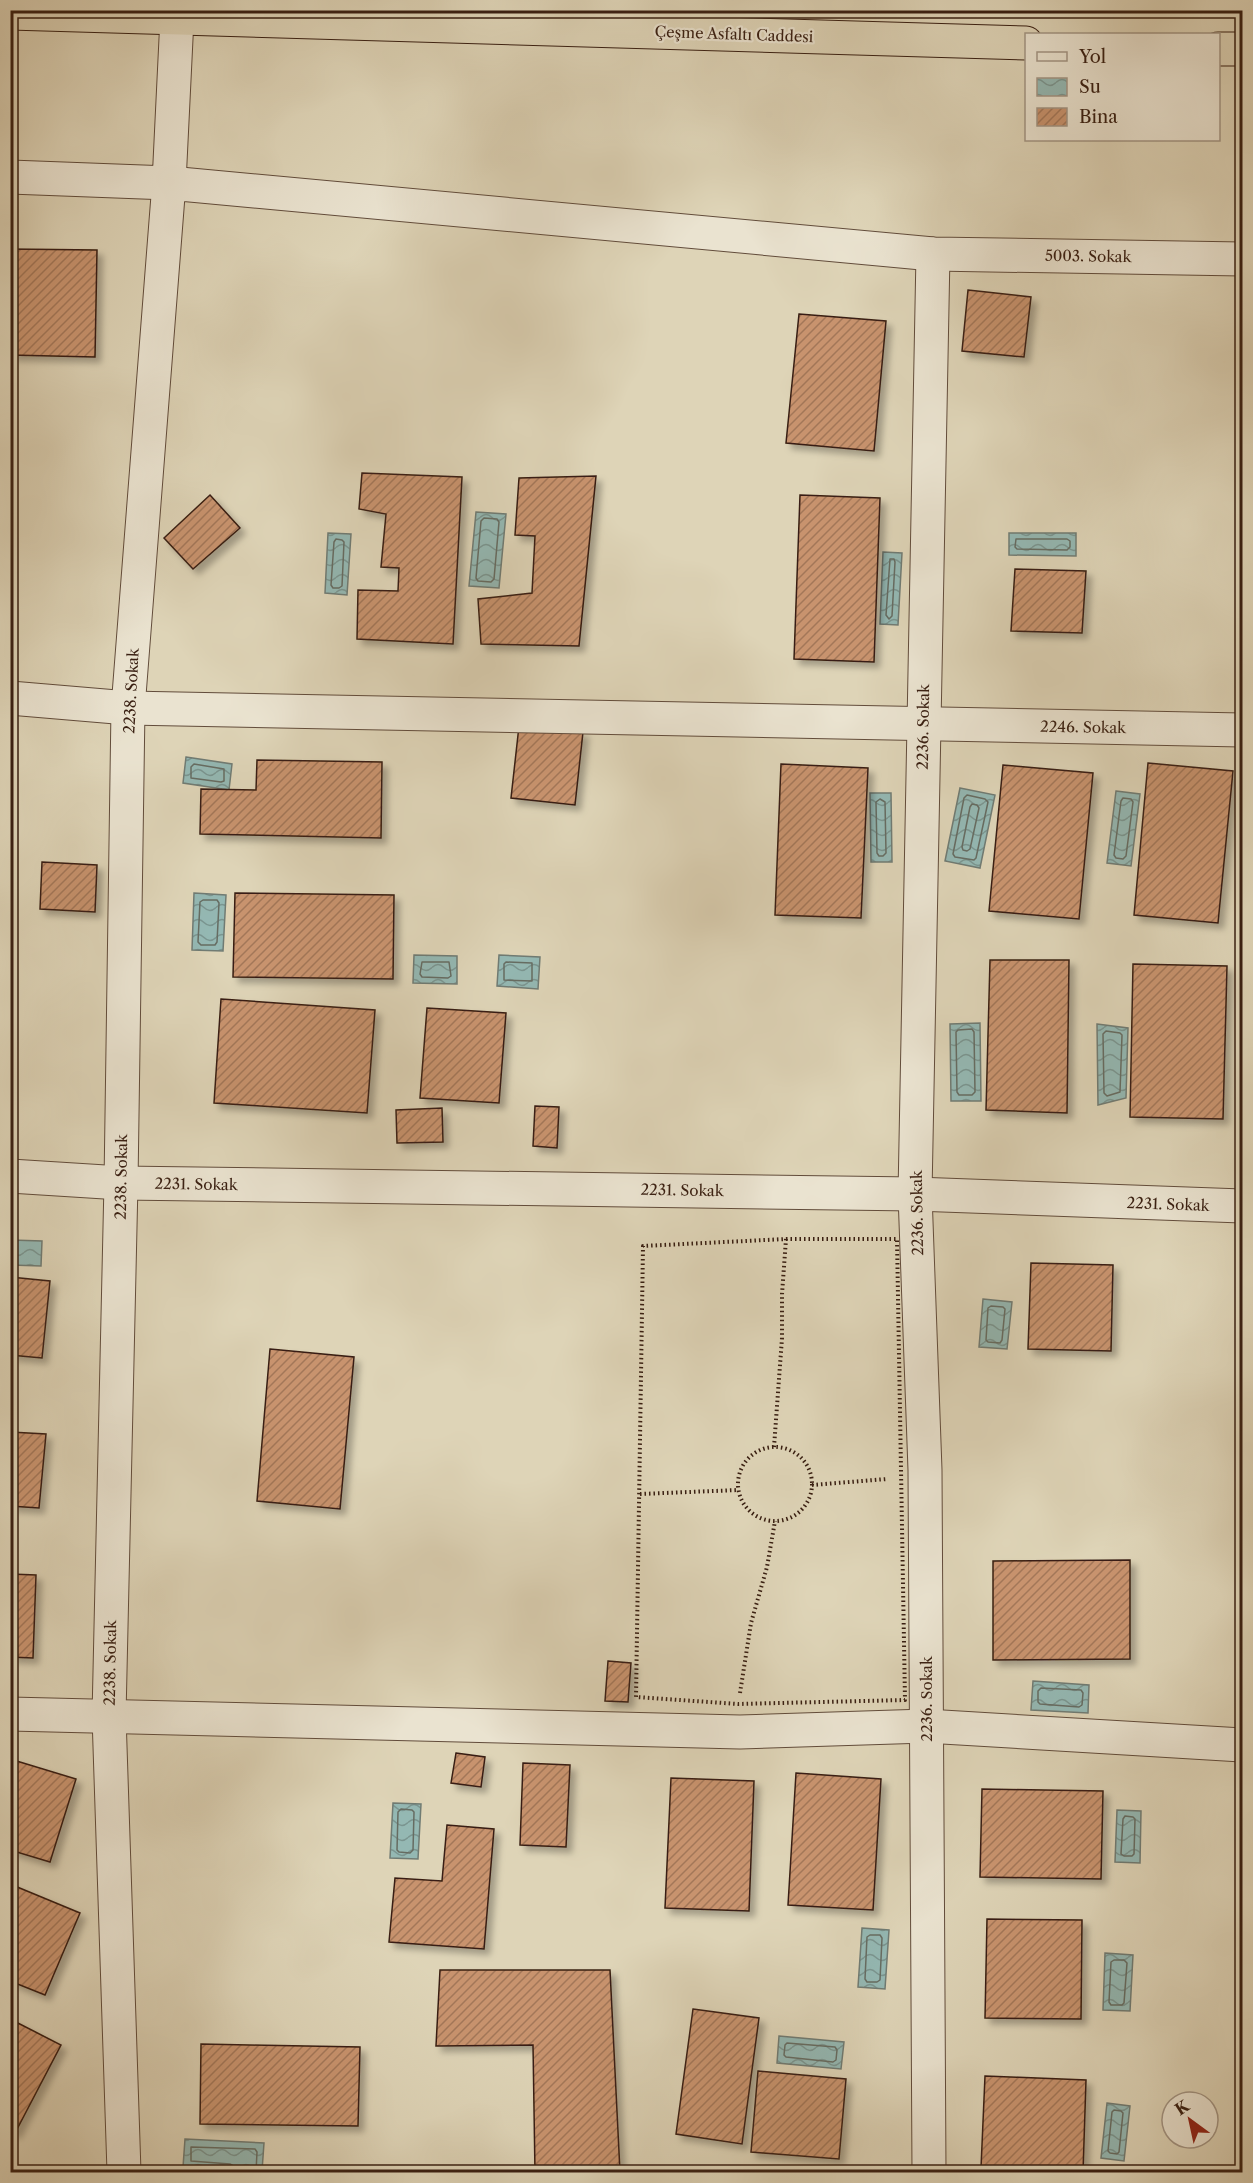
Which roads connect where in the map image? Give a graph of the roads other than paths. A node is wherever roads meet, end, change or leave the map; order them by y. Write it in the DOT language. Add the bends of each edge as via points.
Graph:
graph roads {
  1 [pos="10,13"];
  2 [pos="177,18"];
  3 [pos="1025,43"];
  4 [pos="1220,49"];
  5 [pos="1242,49"];
  6 [pos="10,177"];
  7 [pos="169,183"];
  8 [pos="933,254"];
  9 [pos="1242,259"];
  10 [pos="10,698"];
  11 [pos="128,708"];
  12 [pos="923,725"];
  13 [pos="1242,730"];
  14 [pos="10,1176"];
  15 [pos="121,1183"];
  16 [pos="915,1194"];
  17 [pos="1242,1206"];
  18 [pos="10,1714"];
  19 [pos="109,1716"];
  20 [pos="926,1726"];
  21 [pos="1242,1745"];
  22 [pos="124,2172"];
  23 [pos="929,2172"];
  1 -- 2 [label="highway, Çeşme Asfaltı Caddesi"];
  2 -- 3 [label="highway, Çeşme Asfaltı Caddesi"];
  2 -- 7 [label="street, 2238. Sokak"];
  4 -- 5 [label="highway"];
  6 -- 7 [label="street, 5003. Sokak"];
  7 -- 8 [label="street, 5003. Sokak"];
  7 -- 11 [label="street, 2238. Sokak"];
  8 -- 9 [label="street, 5003. Sokak"];
  8 -- 12 [label="street, 2236. Sokak"];
  10 -- 11 [label="street, 2246. Sokak"];
  11 -- 12 [label="street, 2246. Sokak"];
  11 -- 15 [label="street, 2238. Sokak"];
  12 -- 13 [label="street, 2246. Sokak"];
  12 -- 16 [label="street, 2236. Sokak"];
  14 -- 15 [label="street, 2231. Sokak"];
  15 -- 16 [label="street, 2231. Sokak"];
  15 -- 19 [label="street, 2238. Sokak"];
  16 -- 17 [label="street, 2231. Sokak"];
  16 -- 20 [label="street, 2236. Sokak" via="913,1474"];
  18 -- 19 [label="street"];
  19 -- 20 [label="street" via="739,1718"];
  19 -- 22 [label="street, 2238. Sokak"];
  20 -- 21 [label="street"];
  20 -- 23 [label="street, 2236. Sokak"];
}
